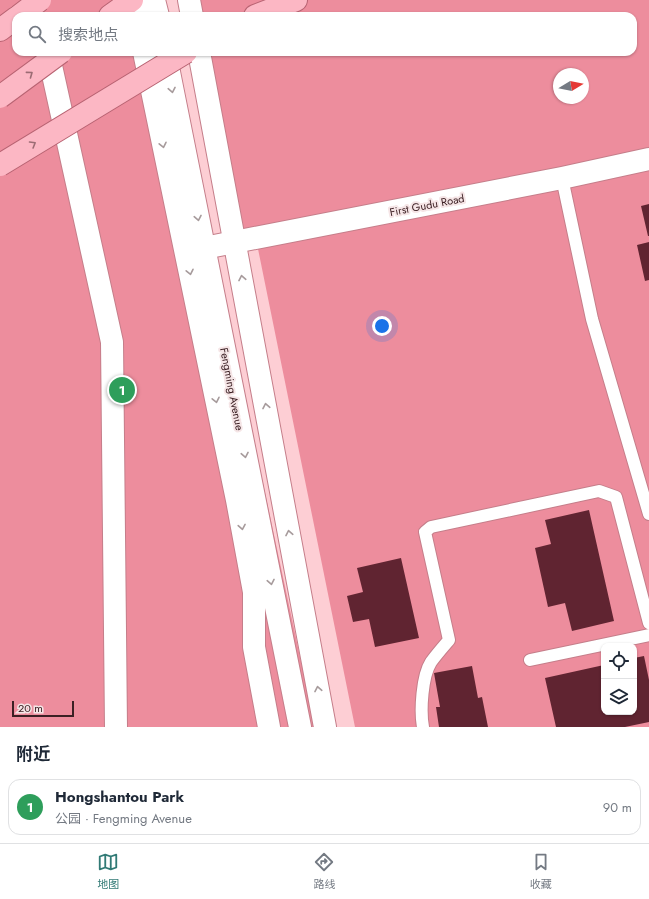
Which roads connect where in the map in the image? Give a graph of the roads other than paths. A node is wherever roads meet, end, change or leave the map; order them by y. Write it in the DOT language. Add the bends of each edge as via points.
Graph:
graph roads {
  1 [pos="39,0"];
  2 [pos="132,0"];
  3 [pos="154,0"];
  4 [pos="189,0"];
  5 [pos="264,0"];
  6 [pos="296,0"];
  7 [pos="24,12"];
  8 [pos="40,12"];
  9 [pos="116,12"];
  10 [pos="136,12"];
  11 [pos="157,12"];
  12 [pos="191,12"];
  13 [pos="248,12"];
  14 [pos="265,12"];
  15 [pos="12,21"];
  16 [pos="0,30"];
  17 [pos="49,56"];
  18 [pos="56,56"];
  19 [pos="145,56"];
  20 [pos="166,56"];
  21 [pos="179,56"];
  22 [pos="200,56"];
  23 [pos="0,97"];
  24 [pos="649,158"];
  25 [pos="0,165"];
  26 [pos="562,178"];
  27 [pos="235,243"];
  28 [pos="204,248"];
  29 [pos="649,514"];
  30 [pos="649,623"];
  31 [pos="649,635"];
  32 [pos="530,660"];
  33 [pos="116,727"];
  34 [pos="269,727"];
  35 [pos="300,727"];
  36 [pos="326,727"];
  37 [pos="423,727"];
  1 -- 7 [label="main road, bridge"];
  1 -- 8 [label="street"];
  2 -- 9 [label="main road"];
  2 -- 10 [label="street"];
  3 -- 11 [label="street"];
  4 -- 12 [label="street"];
  5 -- 13 [label="main road"];
  6 -- 14 [label="main road"];
  15 -- 16 [label="main road"];
  17 -- 33 [label="street" via="112,342"];
  23 -- 18 [label="main road, one-way, bridge"];
  19 -- 34 [label="street, one-way" via="237,500 254,592 254,646"];
  20 -- 28 [label="street, Fengming Avenue, one-way"];
  25 -- 21 [label="main road, one-way, bridge"];
  22 -- 27 [label="street"];
  24 -- 26 [label="street, First Gudu Road"];
  26 -- 27 [label="street, First Gudu Road"];
  26 -- 29 [label="lane" via="592,319"];
  27 -- 28 [label="street, First Gudu Road"];
  36 -- 27 [label="street, one-way"];
  28 -- 35 [label="street, Fengming Avenue, one-way"];
  30 -- 37 [label="lane" via="616,497 599,491 430,526 425,532 449,640 430,663 425,677 421,718"];
  31 -- 32 [label="lane"];
}
